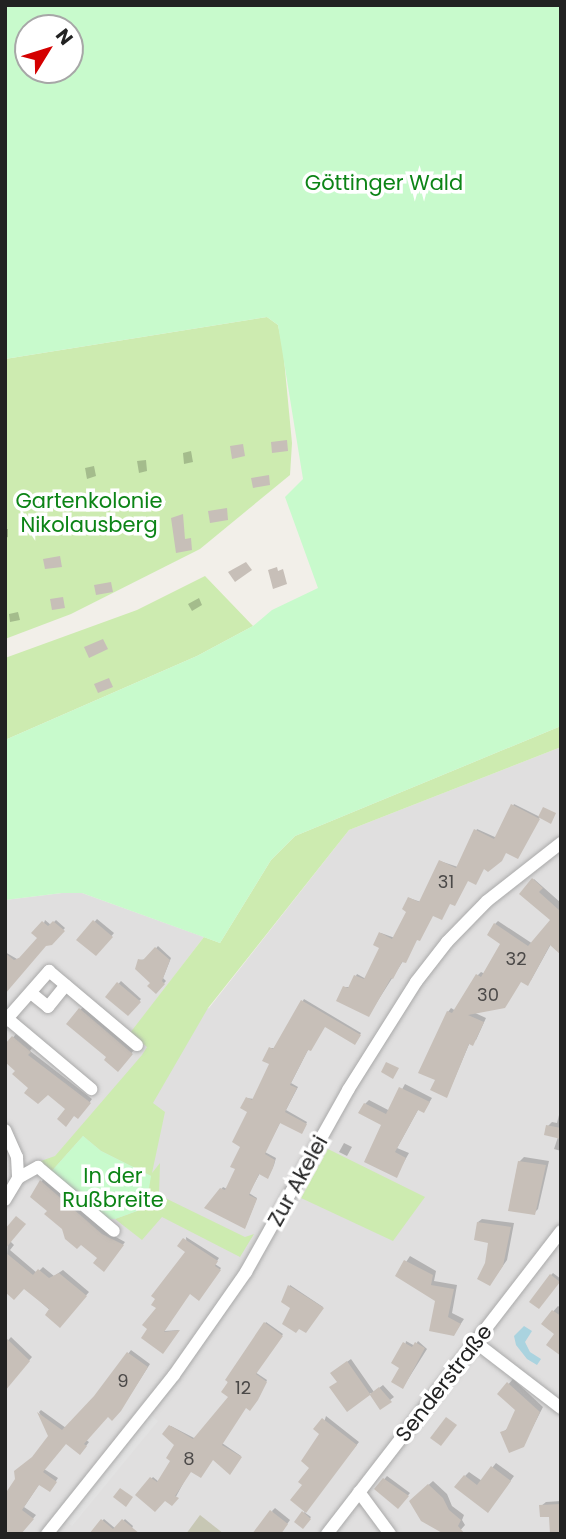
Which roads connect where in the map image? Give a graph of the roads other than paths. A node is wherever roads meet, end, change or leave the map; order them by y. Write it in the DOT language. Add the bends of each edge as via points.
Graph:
graph roads {
  1 [pos="561,843"];
  2 [pos="66,985"];
  3 [pos="31,993"];
  4 [pos="6,1020"];
  5 [pos="137,1045"];
  6 [pos="91,1089"];
  7 [pos="5,1130"];
  8 [pos="18,1178"];
  9 [pos="5,1200"];
  10 [pos="114,1231"];
  11 [pos="561,1231"];
  12 [pos="475,1342"];
  13 [pos="561,1408"];
  14 [pos="359,1492"];
  15 [pos="47,1534"];
  16 [pos="327,1534"];
  17 [pos="390,1534"];
  1 -- 15 [label="street, Zur Akelei" via="487,901 416,982 348,1090 246,1272 174,1375"];
  2 -- 3 [label="street" via="49,971"];
  2 -- 3 [label="street" via="48,1007"];
  2 -- 5 [label="street"];
  3 -- 4 [label="street"];
  4 -- 6 [label="street"];
  7 -- 8 [label="street" via="17,1157"];
  8 -- 9 [label="street"];
  8 -- 10 [label="street" via="38,1167"];
  11 -- 12 [label="street, Senderstraße"];
  12 -- 13 [label="street"];
  12 -- 14 [label="street, Senderstraße"];
  14 -- 16 [label="street, Senderstraße"];
  14 -- 17 [label="street"];
}
